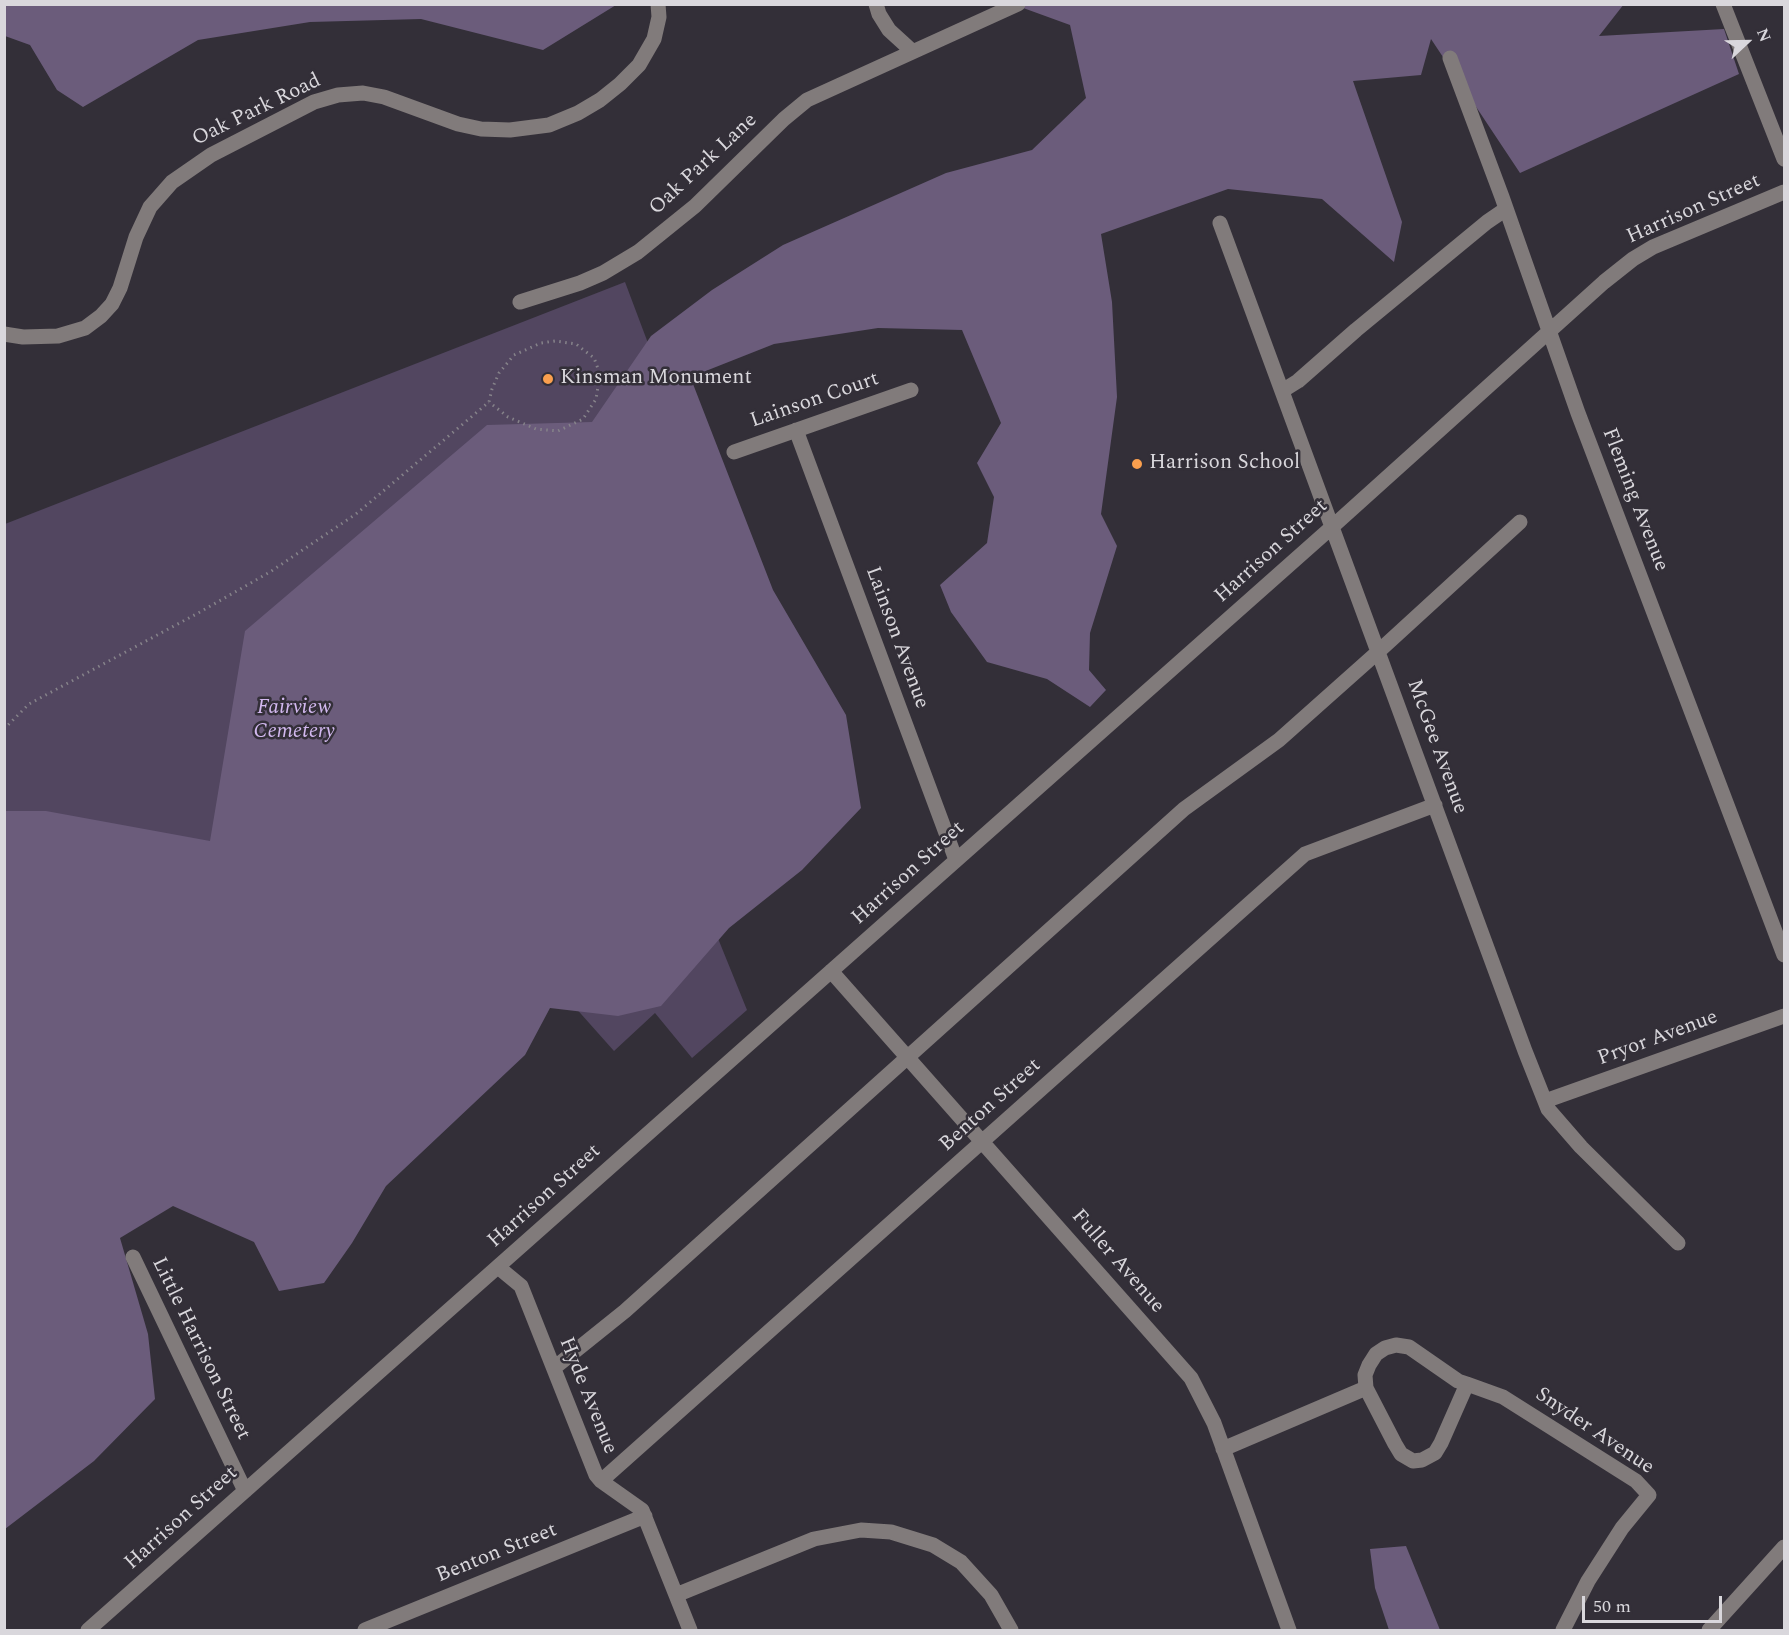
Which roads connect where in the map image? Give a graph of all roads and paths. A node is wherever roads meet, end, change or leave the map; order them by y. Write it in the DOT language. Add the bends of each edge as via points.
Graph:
graph roads {
  1 [pos="658,4"];
  2 [pos="876,4"];
  3 [pos="1018,4"];
  4 [pos="1724,4"];
  5 [pos="912,51"];
  6 [pos="1450,58"];
  7 [pos="1785,159"];
  8 [pos="1785,192"];
  9 [pos="1506,209"];
  10 [pos="1220,223"];
  11 [pos="520,302"];
  12 [pos="1550,332"];
  13 [pos="4,334"];
  14 [pos="911,390"];
  15 [pos="1282,391"];
  16 [pos="489,402"];
  17 [pos="796,430"];
  18 [pos="734,452"];
  19 [pos="1520,522"];
  20 [pos="1332,527"];
  21 [pos="1379,651"];
  22 [pos="4,729"];
  23 [pos="1435,804"];
  24 [pos="956,860"];
  25 [pos="1785,955"];
  26 [pos="831,971"];
  27 [pos="1785,1016"];
  28 [pos="908,1058"];
  29 [pos="1545,1101"];
  30 [pos="982,1142"];
  31 [pos="1678,1243"];
  32 [pos="133,1257"];
  33 [pos="498,1267"];
  34 [pos="554,1368"];
  35 [pos="1467,1384"];
  36 [pos="1366,1388"];
  37 [pos="1223,1449"];
  38 [pos="601,1481"];
  39 [pos="245,1491"];
  40 [pos="645,1516"];
  41 [pos="1785,1547"];
  42 [pos="676,1595"];
  43 [pos="88,1630"];
  44 [pos="365,1630"];
  45 [pos="690,1630"];
  46 [pos="1011,1630"];
  47 [pos="1288,1630"];
  48 [pos="1563,1630"];
  49 [pos="1709,1630"];
  1 -- 13 [label="street, Oak Park Road" via="654,39 639,65 600,100 549,124 510,130 481,129 363,93 314,102 211,155 172,182 150,207 112,304 85,328 58,336"];
  2 -- 5 [label="street" via="889,30"];
  3 -- 5 [label="street"];
  4 -- 7 [label="street"];
  5 -- 11 [label="street, Oak Park Lane" via="807,100 681,219 619,264 580,283"];
  6 -- 9 [label="street, Fleming Avenue"];
  8 -- 12 [label="street, Harrison Street" via="1653,247 1620,269"];
  9 -- 12 [label="street, Fleming Avenue"];
  9 -- 15 [label="street"];
  10 -- 15 [label="street, McGee Avenue"];
  12 -- 20 [label="street, Harrison Street"];
  12 -- 25 [label="street, Fleming Avenue"];
  14 -- 17 [label="street, Lainson Court"];
  15 -- 20 [label="street, McGee Avenue"];
  16 -- 16 [label="path" via="508,417 536,429 558,431 583,419 596,399 600,374 594,358 576,344 541,343 514,355 499,373"];
  16 -- 22 [label="path" via="356,514 270,572 29,704"];
  17 -- 18 [label="street, Lainson Court"];
  17 -- 24 [label="street, Lainson Avenue"];
  19 -- 21 [label="street"];
  20 -- 21 [label="street, McGee Avenue"];
  20 -- 24 [label="street, Harrison Street"];
  21 -- 23 [label="street, McGee Avenue"];
  21 -- 28 [label="street" via="1279,740 1184,809"];
  23 -- 29 [label="street, McGee Avenue"];
  23 -- 30 [label="street, Benton Street" via="1305,854"];
  24 -- 26 [label="street, Harrison Street"];
  26 -- 28 [label="street, Fuller Avenue"];
  26 -- 33 [label="street, Harrison Street"];
  27 -- 29 [label="street, Pryor Avenue"];
  28 -- 30 [label="street, Fuller Avenue"];
  28 -- 34 [label="street" via="625,1311"];
  29 -- 31 [label="street, McGee Avenue" via="1581,1147"];
  30 -- 37 [label="street, Fuller Avenue" via="1191,1378"];
  30 -- 38 [label="street, Benton Street"];
  32 -- 39 [label="street, Little Harrison Street"];
  33 -- 34 [label="street, Hyde Avenue" via="521,1286"];
  33 -- 39 [label="street, Harrison Street"];
  34 -- 38 [label="street, Hyde Avenue"];
  35 -- 36 [label="street" via="1409,1347 1396,1345 1376,1354 1365,1375"];
  35 -- 36 [label="street" via="1435,1453 1413,1461 1401,1454"];
  35 -- 48 [label="street, Snyder Avenue" via="1503,1396 1636,1481 1649,1494 1588,1581"];
  36 -- 37 [label="street"];
  37 -- 47 [label="street, Fuller Avenue"];
  38 -- 40 [label="street, Hyde Avenue"];
  39 -- 43 [label="street, Harrison Street"];
  40 -- 42 [label="street, Hyde Avenue"];
  40 -- 44 [label="street, Benton Street"];
  41 -- 49 [label="street"];
  42 -- 45 [label="street, Hyde Avenue"];
  42 -- 46 [label="street" via="814,1539 861,1530 891,1532 933,1545 961,1562 991,1595"];
}
